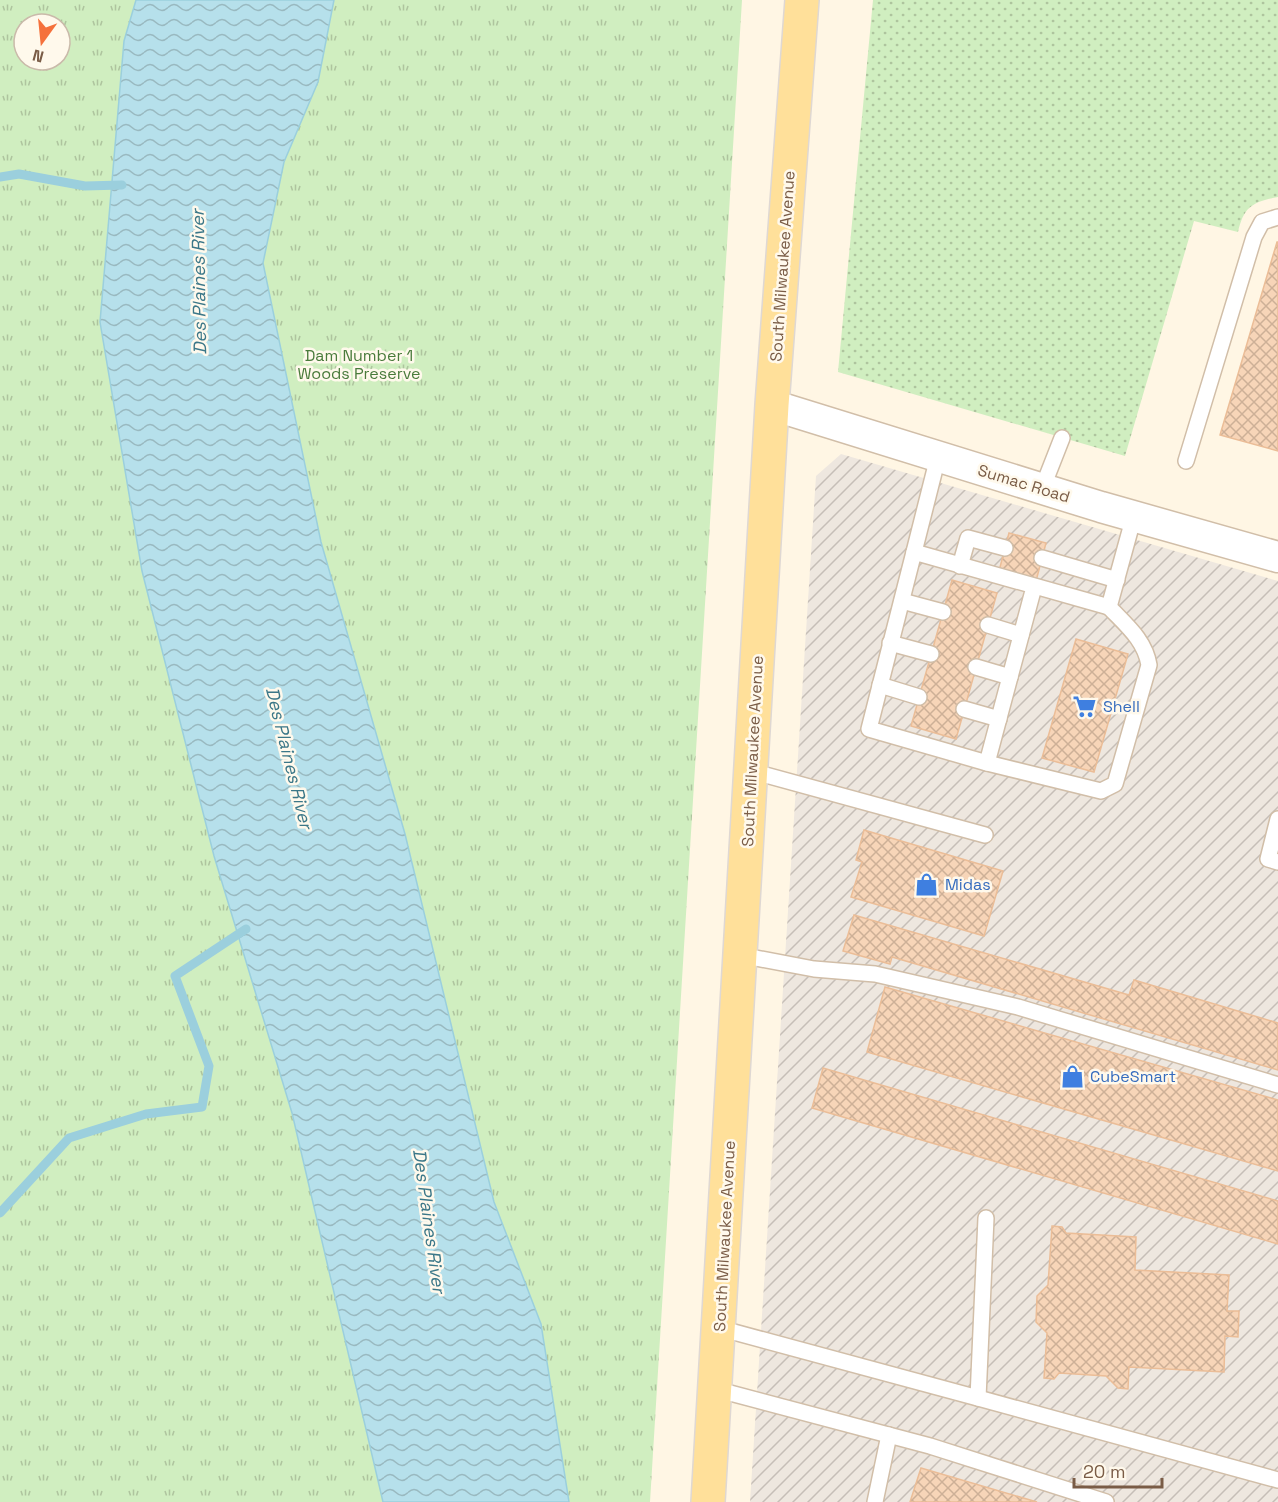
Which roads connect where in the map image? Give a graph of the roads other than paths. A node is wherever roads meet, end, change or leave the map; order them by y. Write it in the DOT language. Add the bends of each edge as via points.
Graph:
graph roads {
  1 [pos="802,0"];
  2 [pos="1278,217"];
  3 [pos="772,405"];
  4 [pos="1062,438"];
  5 [pos="938,457"];
  6 [pos="1186,460"];
  7 [pos="1042,489"];
  8 [pos="1134,516"];
  9 [pos="1005,548"];
  10 [pos="914,552"];
  11 [pos="1278,557"];
  12 [pos="1042,558"];
  13 [pos="960,566"];
  14 [pos="1117,580"];
  15 [pos="1034,586"];
  16 [pos="902,601"];
  17 [pos="1109,607"];
  18 [pos="943,612"];
  19 [pos="988,625"];
  20 [pos="1021,635"];
  21 [pos="890,643"];
  22 [pos="931,654"];
  23 [pos="976,667"];
  24 [pos="1010,677"];
  25 [pos="880,685"];
  26 [pos="919,697"];
  27 [pos="964,710"];
  28 [pos="999,719"];
  29 [pos="987,764"];
  30 [pos="751,771"];
  31 [pos="1278,819"];
  32 [pos="985,835"];
  33 [pos="1278,862"];
  34 [pos="740,955"];
  35 [pos="1278,1085"];
  36 [pos="986,1218"];
  37 [pos="718,1328"];
  38 [pos="715,1389"];
  39 [pos="978,1398"];
  40 [pos="889,1435"];
  41 [pos="1278,1480"];
  42 [pos="708,1502"];
  43 [pos="875,1502"];
  44 [pos="1106,1502"];
  1 -- 3 [label="main road, South Milwaukee Avenue"];
  2 -- 6 [label="lane" via="1262,222 1254,237"];
  3 -- 5 [label="street, Sumac Road"];
  3 -- 30 [label="main road, South Milwaukee Avenue"];
  4 -- 7 [label="lane"];
  5 -- 7 [label="street, Sumac Road"];
  5 -- 10 [label="lane"];
  7 -- 8 [label="street, Sumac Road"];
  8 -- 11 [label="street, Sumac Road"];
  8 -- 14 [label="lane"];
  9 -- 13 [label="lane" via="968,538"];
  10 -- 13 [label="lane"];
  10 -- 16 [label="lane"];
  12 -- 14 [label="lane"];
  13 -- 15 [label="lane"];
  14 -- 17 [label="lane"];
  15 -- 17 [label="lane"];
  15 -- 20 [label="lane"];
  16 -- 18 [label="lane"];
  16 -- 21 [label="lane"];
  17 -- 29 [label="lane" via="1140,639 1149,665 1115,784 1101,791"];
  19 -- 20 [label="lane"];
  20 -- 24 [label="lane"];
  21 -- 22 [label="lane"];
  21 -- 25 [label="lane"];
  23 -- 24 [label="lane"];
  24 -- 28 [label="lane"];
  25 -- 26 [label="lane"];
  25 -- 29 [label="lane" via="869,729"];
  27 -- 28 [label="lane"];
  28 -- 29 [label="lane"];
  30 -- 32 [label="lane"];
  30 -- 34 [label="main road, South Milwaukee Avenue"];
  31 -- 33 [label="lane" via="1268,859"];
  34 -- 35 [label="lane" via="814,969 875,974 1018,1007"];
  34 -- 37 [label="main road, South Milwaukee Avenue"];
  36 -- 39 [label="lane"];
  37 -- 38 [label="main road, South Milwaukee Avenue"];
  37 -- 39 [label="lane"];
  38 -- 40 [label="lane"];
  38 -- 42 [label="main road, South Milwaukee Avenue"];
  39 -- 41 [label="lane"];
  40 -- 43 [label="lane"];
  40 -- 44 [label="lane"];
}
